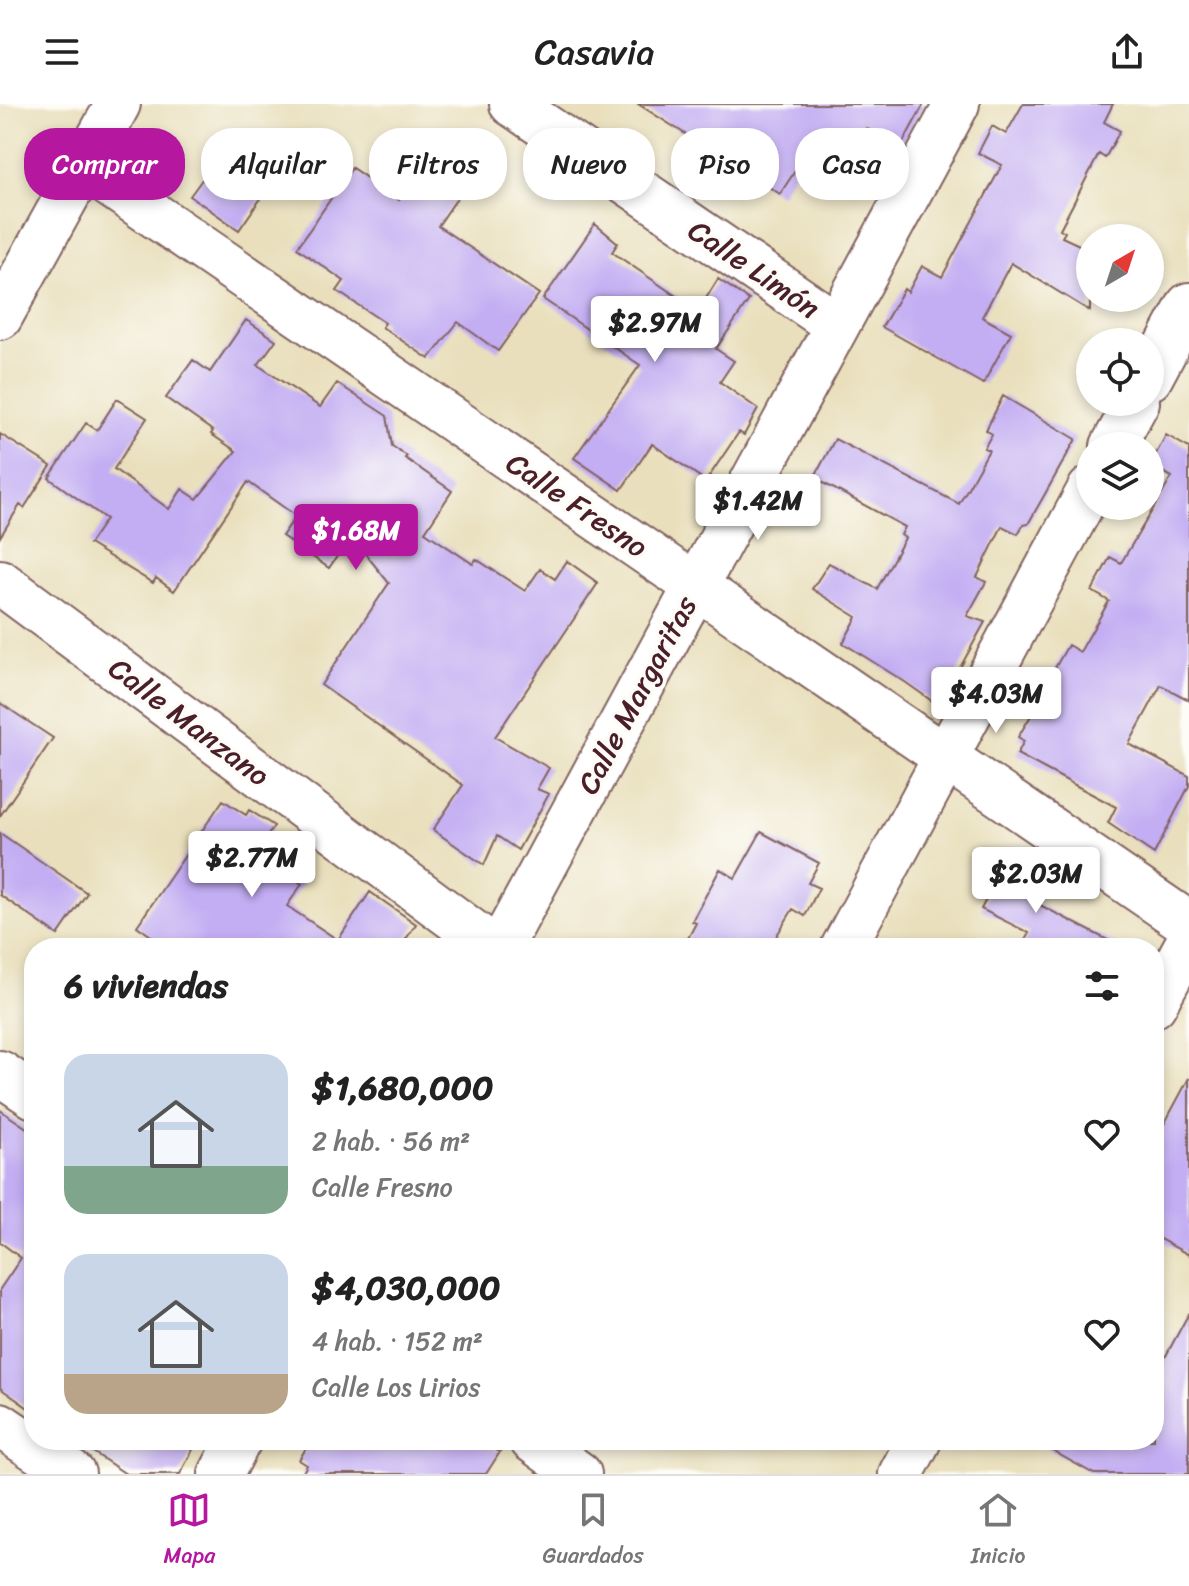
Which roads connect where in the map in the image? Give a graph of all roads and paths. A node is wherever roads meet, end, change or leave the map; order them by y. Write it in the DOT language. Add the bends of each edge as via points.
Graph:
graph roads {
  1 [pos="118,104"];
  2 [pos="512,104"];
  3 [pos="957,104"];
  4 [pos="105,128"];
  5 [pos="66,200"];
  6 [pos="132,200"];
  7 [pos="1189,305"];
  8 [pos="0,317"];
  9 [pos="837,325"];
  10 [pos="1164,352"];
  11 [pos="1076,515"];
  12 [pos="0,582"];
  13 [pos="696,587"];
  14 [pos="945,758"];
  15 [pos="1189,924"];
  16 [pos="481,938"];
  17 [pos="505,938"];
  18 [pos="848,938"];
  19 [pos="1189,941"];
  20 [pos="1164,987"];
  21 [pos="0,1073"];
  22 [pos="24,1089"];
  23 [pos="0,1425"];
  24 [pos="24,1441"];
  25 [pos="37,1450"];
  26 [pos="234,1450"];
  27 [pos="914,1450"];
  28 [pos="73,1474"];
  29 [pos="221,1474"];
  30 [pos="901,1474"];
  1 -- 4 [label="street"];
  2 -- 9 [label="street, Calle Limón"];
  3 -- 9 [label="street, Calle Margaritas"];
  5 -- 8 [label="street"];
  6 -- 13 [label="street, Calle Fresno"];
  7 -- 10 [label="street"];
  9 -- 13 [label="street, Calle Margaritas"];
  11 -- 14 [label="street"];
  12 -- 16 [label="street, Calle Manzano"];
  13 -- 14 [label="street, Calle Fresno"];
  13 -- 17 [label="street, Calle Margaritas"];
  14 -- 15 [label="street, Calle Fresno"];
  14 -- 18 [label="street"];
  19 -- 20 [label="street"];
  21 -- 22 [label="street"];
  23 -- 24 [label="street"];
  25 -- 28 [label="street"];
  26 -- 29 [label="street"];
  27 -- 30 [label="street"];
}
